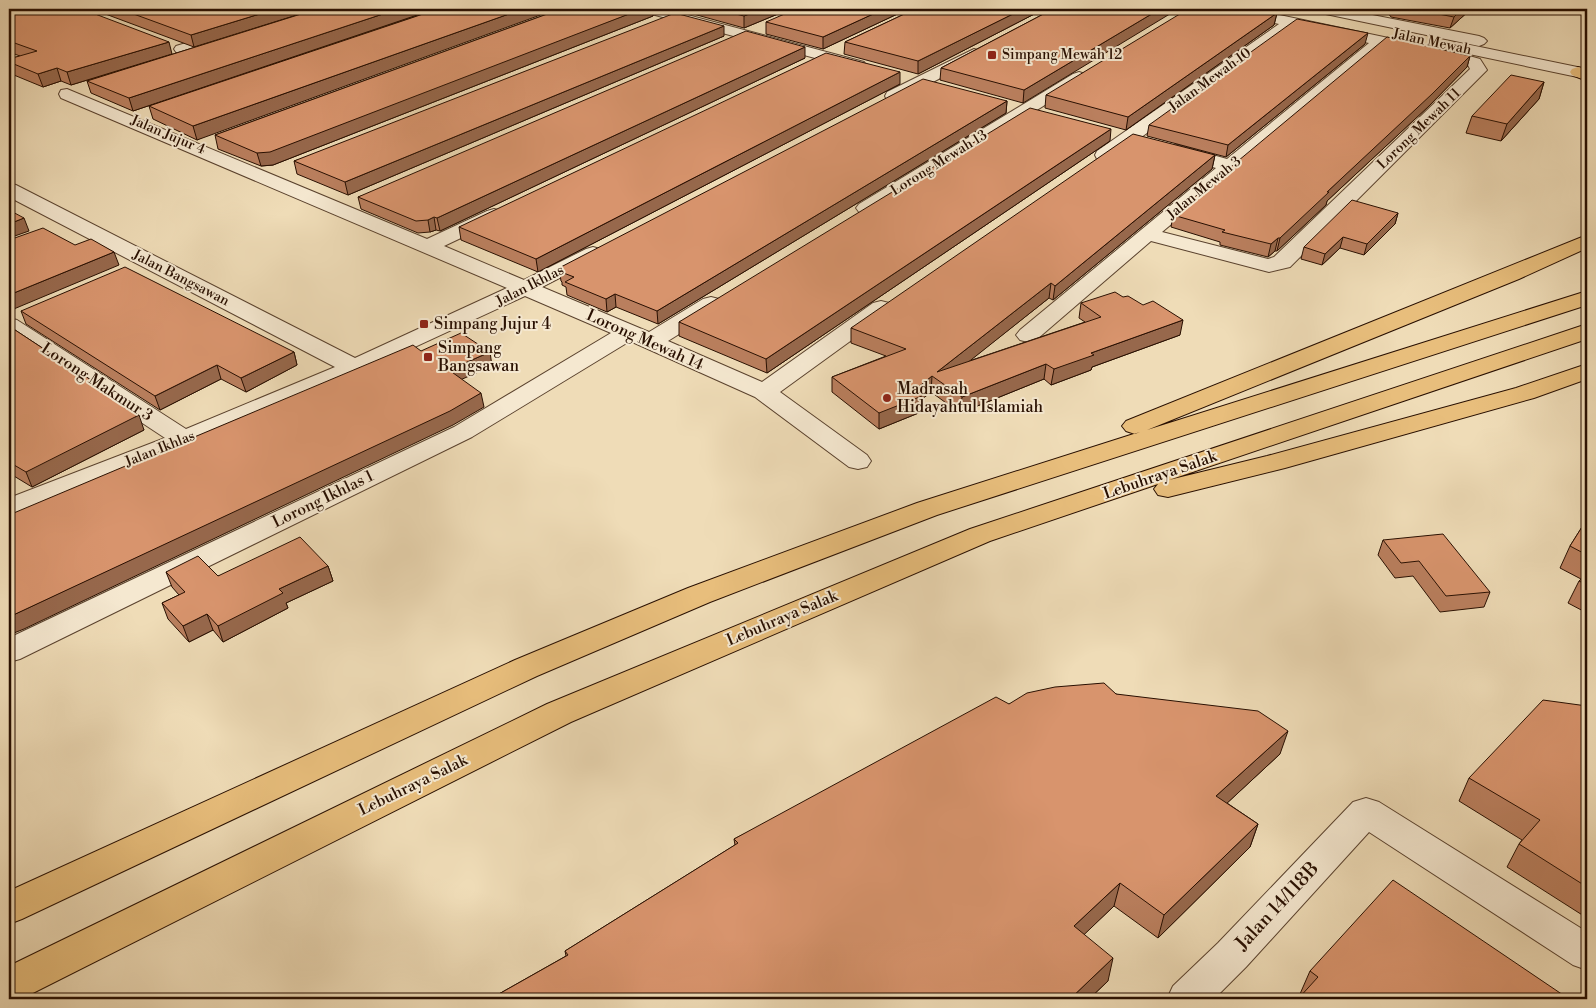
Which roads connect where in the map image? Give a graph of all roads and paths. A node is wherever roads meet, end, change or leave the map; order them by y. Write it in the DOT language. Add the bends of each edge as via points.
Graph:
graph roads {
  1 [pos="649,9"];
  2 [pos="691,9"];
  3 [pos="1231,9"];
  4 [pos="1276,9"];
  5 [pos="1321,9"];
  6 [pos="674,16"];
  7 [pos="1291,22"];
  8 [pos="772,24"];
  9 [pos="646,26"];
  10 [pos="245,34"];
  11 [pos="746,35"];
  12 [pos="1380,41"];
  13 [pos="165,43"];
  14 [pos="990,45"];
  15 [pos="719,47"];
  16 [pos="842,47"];
  17 [pos="824,56"];
  18 [pos="798,69"];
  19 [pos="872,69"];
  20 [pos="1091,70"];
  21 [pos="1585,71"];
  22 [pos="911,79"];
  23 [pos="86,88"];
  24 [pos="949,90"];
  25 [pos="878,104"];
  26 [pos="150,113"];
  27 [pos="131,119"];
  28 [pos="1136,140"];
  29 [pos="215,141"];
  30 [pos="197,148"];
  31 [pos="1089,166"];
  32 [pos="1231,166"];
  33 [pos="284,169"];
  34 [pos="265,177"];
  35 [pos="9,190"];
  36 [pos="358,201"];
  37 [pos="512,206"];
  38 [pos="339,208"];
  39 [pos="853,216"];
  40 [pos="73,223"];
  41 [pos="46,233"];
  42 [pos="1147,234"];
  43 [pos="1587,241"];
  44 [pos="612,243"];
  45 [pos="428,246"];
  46 [pos="150,262"];
  47 [pos="124,273"];
  48 [pos="526,289"];
  49 [pos="730,292"];
  50 [pos="897,297"];
  51 [pos="1587,298"];
  52 [pos="15,320"];
  53 [pos="1587,331"];
  54 [pos="1028,335"];
  55 [pos="639,337"];
  56 [pos="354,367"];
  57 [pos="1587,371"];
  58 [pos="764,392"];
  59 [pos="184,439"];
  60 [pos="858,460"];
  61 [pos="11,504"];
  62 [pos="927,509"];
  63 [pos="980,535"];
  64 [pos="9,651"];
  65 [pos="9,908"];
  66 [pos="1587,953"];
  67 [pos="9,985"];
  68 [pos="1187,999"];
  1 -- 6 [label="street"];
  2 -- 6 [label="street"];
  3 -- 7 [label="street"];
  4 -- 21 [label="street, Jalan Mewah"];
  5 -- 21 [label="street, Jalan Mewah"];
  6 -- 9 [label="street"];
  6 -- 11 [label="street"];
  7 -- 12 [label="street"];
  7 -- 28 [label="street, Jalan Mewah 10"];
  8 -- 11 [label="street"];
  10 -- 13 [label="street" via="184,54"];
  11 -- 15 [label="street"];
  11 -- 17 [label="street"];
  12 -- 32 [label="street, Jalan Mewah 3"];
  12 -- 42 [label="street, Lorong Mewah 11" via="1474,62 1479,70 1282,262 1269,266"];
  14 -- 22 [label="street"];
  16 -- 17 [label="street"];
  17 -- 18 [label="street"];
  17 -- 19 [label="street"];
  20 -- 39 [label="street, Lorong Mewah 13"];
  22 -- 24 [label="street"];
  22 -- 25 [label="street"];
  23 -- 27 [label="street, Jalan Jujur 4" via="68,94"];
  26 -- 27 [label="street"];
  27 -- 30 [label="street, Jalan Jujur 4"];
  28 -- 31 [label="street"];
  28 -- 32 [label="street"];
  29 -- 30 [label="street"];
  30 -- 34 [label="street, Jalan Jujur 4"];
  32 -- 42 [label="street, Jalan Mewah 3"];
  33 -- 34 [label="street"];
  34 -- 38 [label="street, Jalan Jujur 4"];
  35 -- 40 [label="street, Jalan Bangsawan"];
  36 -- 38 [label="street"];
  37 -- 45 [label="street"];
  38 -- 45 [label="street, Jalan Jujur 4"];
  40 -- 41 [label="street"];
  40 -- 46 [label="street, Jalan Bangsawan"];
  42 -- 54 [label="street, Jalan Mewah 3"];
  43 -- 62 [label="highway"];
  44 -- 48 [label="street, Jalan Ikhlas"];
  45 -- 48 [label="street, Jalan Jujur 4"];
  46 -- 47 [label="street"];
  46 -- 56 [label="street, Jalan Bangsawan"];
  48 -- 55 [label="street, Lorong Mewah 14"];
  48 -- 56 [label="street, Jalan Ikhlas"];
  49 -- 55 [label="street"];
  50 -- 58 [label="street"];
  51 -- 62 [label="highway"];
  52 -- 59 [label="street, Lorong Makmur 3"];
  53 -- 63 [label="highway, Lebuhraya Salak"];
  55 -- 58 [label="street, Lorong Mewah 14"];
  55 -- 64 [label="street, Lorong Ikhlas 1" via="464,432"];
  56 -- 59 [label="street, Jalan Ikhlas"];
  57 -- 63 [label="highway" via="1526,394 1276,462"];
  58 -- 60 [label="street, Lorong Mewah 14"];
  59 -- 61 [label="street, Jalan Ikhlas"];
  62 -- 65 [label="highway" via="699,595 526,668"];
  63 -- 67 [label="highway, Lebuhraya Salak" via="559,713"];
  66 -- 68 [label="street, Jalan 14/118B" via="1366,812"];
}
